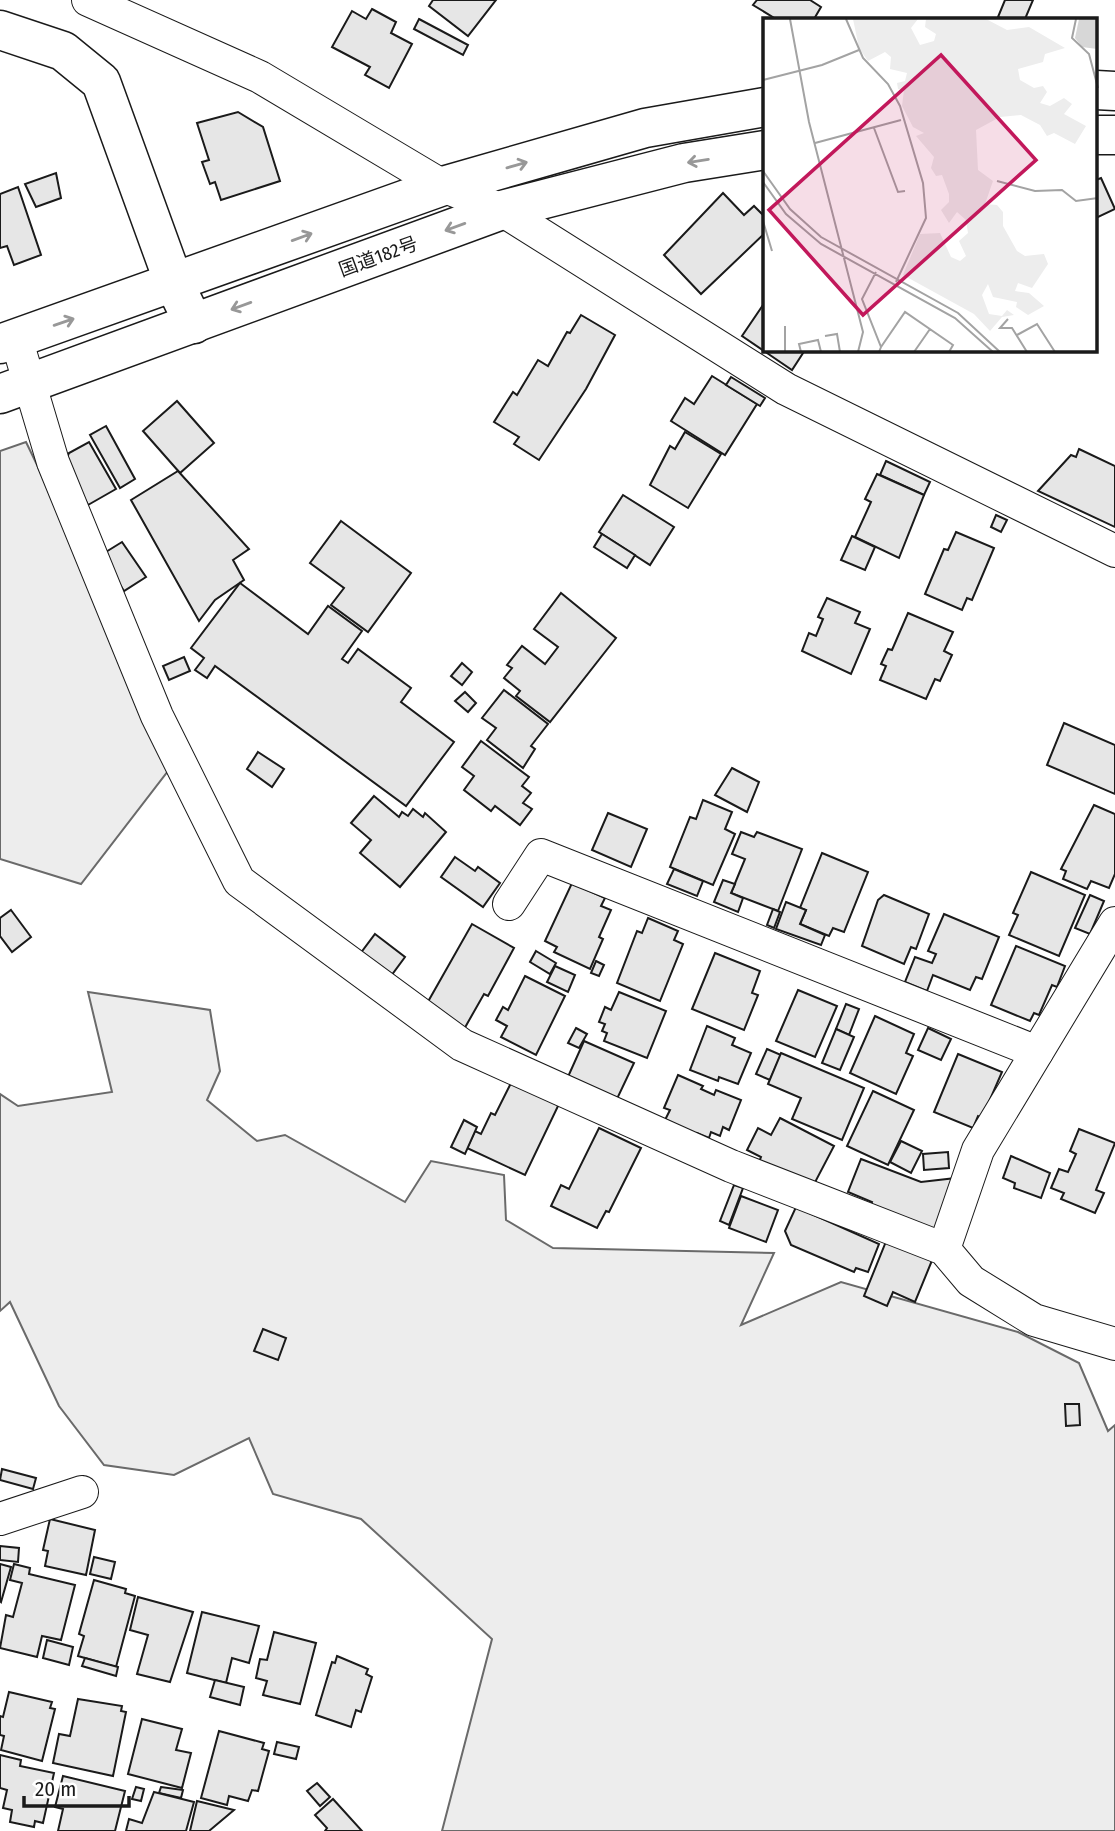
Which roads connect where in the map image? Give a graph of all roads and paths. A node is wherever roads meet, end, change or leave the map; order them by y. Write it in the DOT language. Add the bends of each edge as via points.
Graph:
graph roads {
  1 [pos="88,0"];
  2 [pos="0,30"];
  3 [pos="763,107"];
  4 [pos="763,150"];
  5 [pos="443,186"];
  6 [pos="502,209"];
  7 [pos="174,283"];
  8 [pos="194,324"];
  9 [pos="8,341"];
  10 [pos="15,389"];
  11 [pos="1115,551"];
  12 [pos="509,904"];
  13 [pos="1115,923"];
  14 [pos="1037,1052"];
  15 [pos="944,1249"];
  16 [pos="1115,1343"];
  17 [pos="82,1492"];
  18 [pos="0,1519"];
  1 -- 5 [label="street" via="260,77"];
  2 -- 7 [label="main road" via="63,51 100,82"];
  5 -- 3 [label="main road, one-way" via="645,128"];
  4 -- 6 [label="main road, 国道182号, one-way" via="684,163"];
  5 -- 6 [label="street"];
  7 -- 5 [label="main road, one-way"];
  6 -- 8 [label="main road, 国道182号, one-way"];
  6 -- 11 [label="street" via="786,389"];
  7 -- 8 [label="main road"];
  9 -- 7 [label="main road, one-way"];
  8 -- 10 [label="main road, 国道182号"];
  9 -- 10 [label="street"];
  10 -- 15 [label="street" via="53,462 156,716 239,881 462,1045 731,1166"];
  12 -- 14 [label="street" via="541,855"];
  13 -- 14 [label="street"];
  14 -- 15 [label="street" via="978,1150"];
  15 -- 16 [label="street" via="971,1281 1034,1320"];
  17 -- 18 [label="street"];
}
